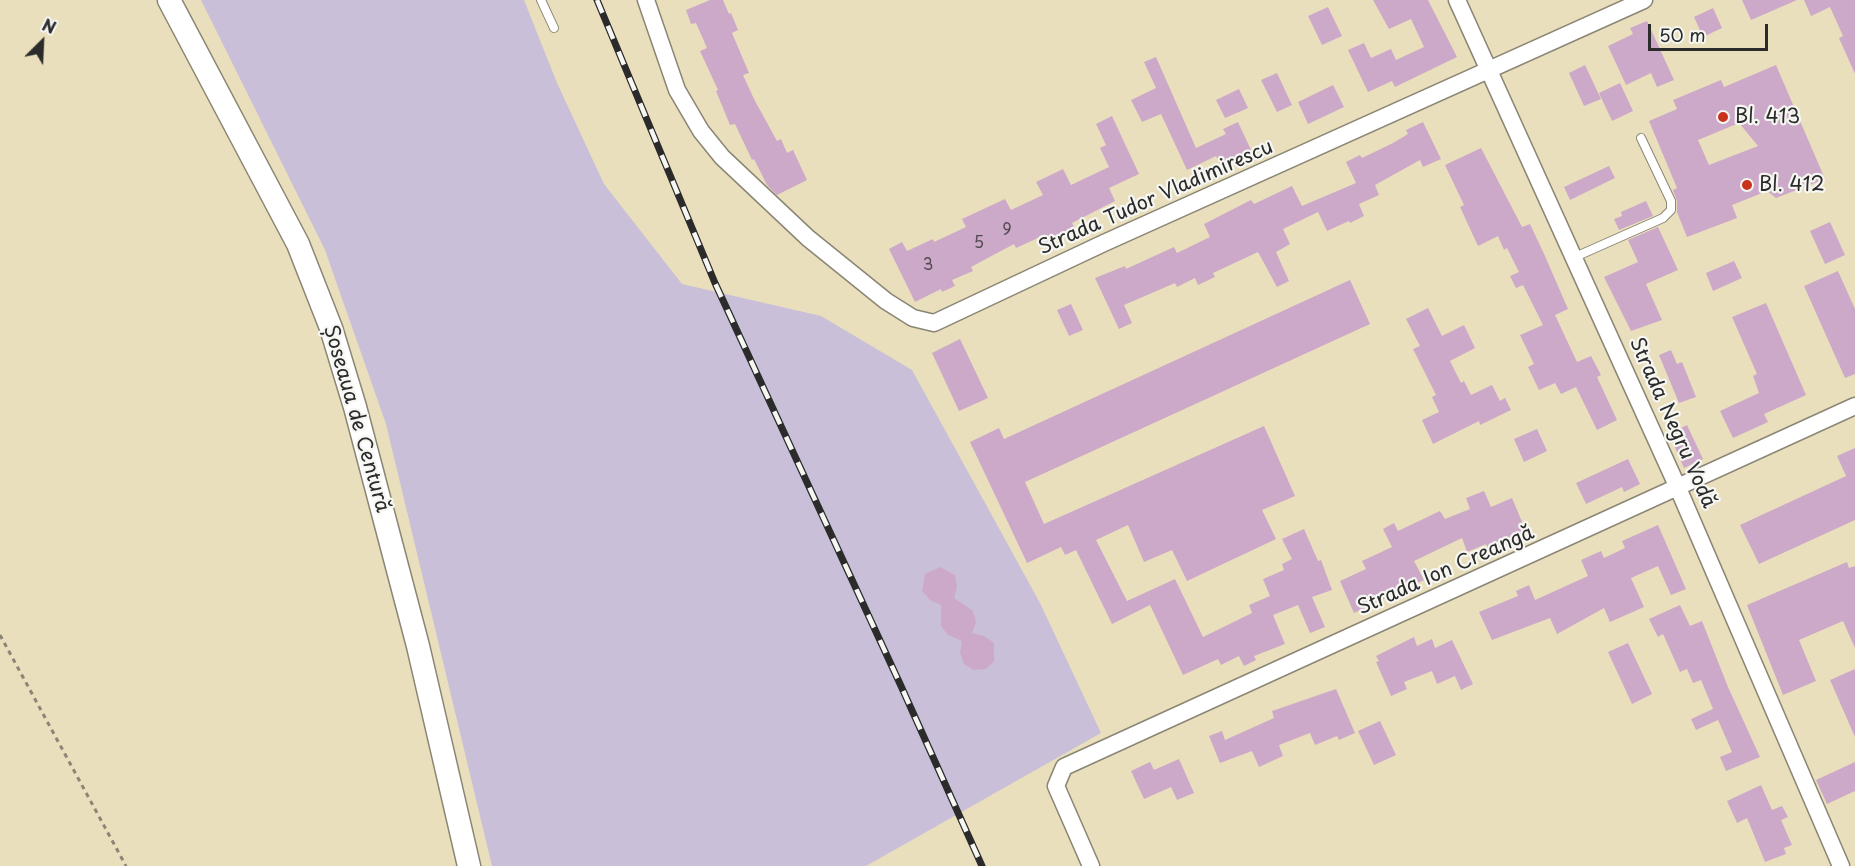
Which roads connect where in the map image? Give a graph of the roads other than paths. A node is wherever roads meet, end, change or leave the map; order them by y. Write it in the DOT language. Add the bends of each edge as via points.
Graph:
graph roads {
  1 [pos="169,0"];
  2 [pos="541,0"];
  3 [pos="646,0"];
  4 [pos="1457,0"];
  5 [pos="1644,0"];
  6 [pos="554,28"];
  7 [pos="1489,71"];
  8 [pos="1641,138"];
  9 [pos="1575,257"];
  10 [pos="1855,406"];
  11 [pos="1678,488"];
  12 [pos="469,866"];
  13 [pos="1091,866"];
  14 [pos="1841,866"];
  1 -- 12 [label="main road, Șoseaua de Centură" via="298,244 331,328 415,635"];
  2 -- 6 [label="lane"];
  3 -- 7 [label="street, Strada Tudor Vladimirescu" via="677,90 722,157 808,238 886,302 913,318 934,323"];
  4 -- 7 [label="street, Strada Negru Vodă"];
  5 -- 7 [label="street, Strada Tudor Vladimirescu"];
  7 -- 9 [label="street, Strada Negru Vodă"];
  8 -- 9 [label="lane" via="1671,201 1671,210 1663,218"];
  9 -- 11 [label="street, Strada Negru Vodă"];
  10 -- 11 [label="street, Strada Ion Creangă"];
  11 -- 13 [label="street, Strada Ion Creangă" via="1064,767 1056,786"];
  11 -- 14 [label="street, Strada Negru Vodă"];
}
